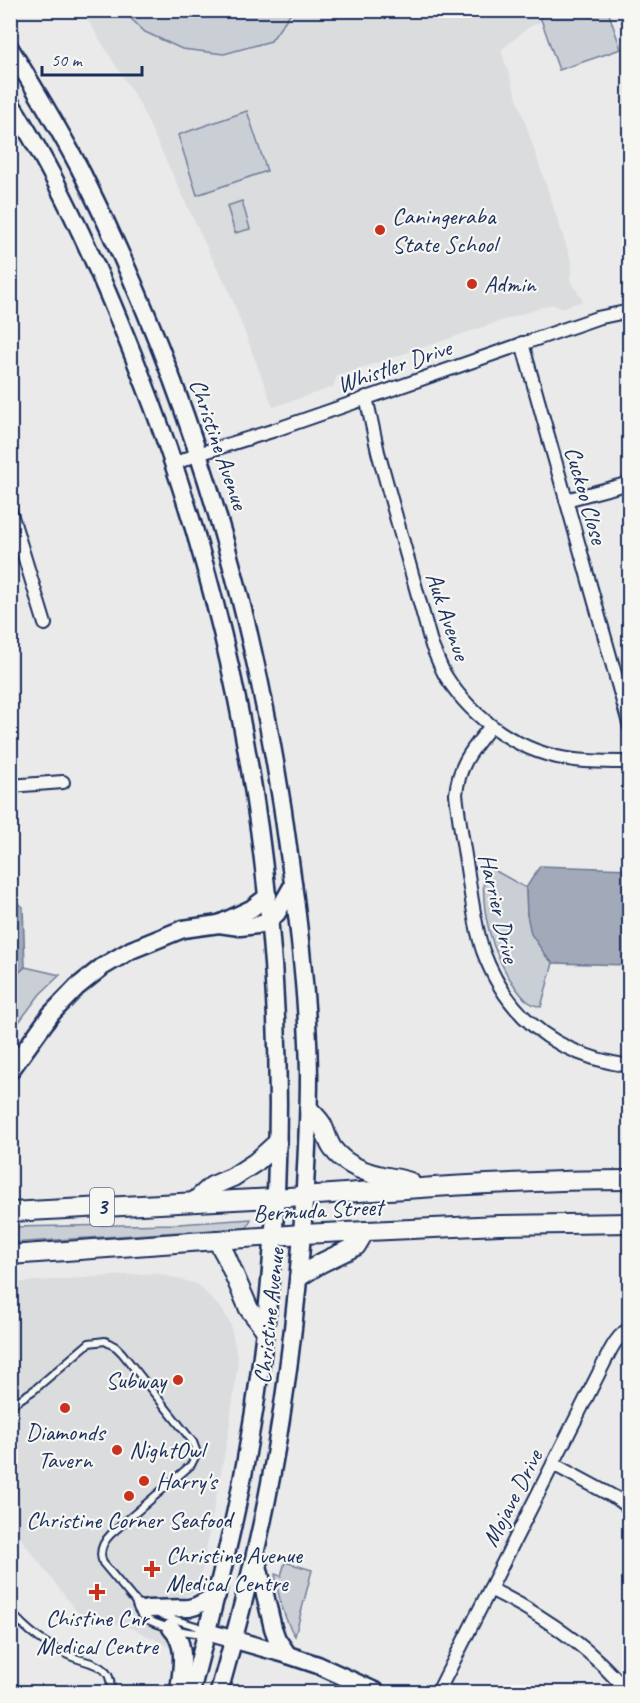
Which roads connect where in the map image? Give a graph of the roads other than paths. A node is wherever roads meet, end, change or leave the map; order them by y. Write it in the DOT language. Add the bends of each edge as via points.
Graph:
graph roads {
  1 [pos="10,48"];
  2 [pos="10,102"];
  3 [pos="630,311"];
  4 [pos="522,343"];
  5 [pos="366,397"];
  6 [pos="198,454"];
  7 [pos="174,464"];
  8 [pos="630,483"];
  9 [pos="566,500"];
  10 [pos="10,510"];
  11 [pos="45,624"];
  12 [pos="262,692"];
  13 [pos="491,726"];
  14 [pos="630,727"];
  15 [pos="249,756"];
  16 [pos="630,762"];
  17 [pos="63,782"];
  18 [pos="10,786"];
  19 [pos="293,885"];
  20 [pos="268,896"];
  21 [pos="270,920"];
  22 [pos="219,924"];
  23 [pos="630,1066"];
  24 [pos="10,1071"];
  25 [pos="309,1109"];
  26 [pos="278,1143"];
  27 [pos="630,1180"];
  28 [pos="422,1187"];
  29 [pos="304,1195"];
  30 [pos="276,1197"];
  31 [pos="194,1202"];
  32 [pos="10,1212"];
  33 [pos="630,1223"];
  34 [pos="365,1231"];
  35 [pos="302,1234"];
  36 [pos="273,1236"];
  37 [pos="217,1240"];
  38 [pos="10,1256"];
  39 [pos="299,1277"];
  40 [pos="264,1328"];
  41 [pos="630,1328"];
  42 [pos="10,1406"];
  43 [pos="553,1464"];
  44 [pos="630,1508"];
  45 [pos="255,1554"];
  46 [pos="490,1589"];
  47 [pos="217,1595"];
  48 [pos="141,1604"];
  49 [pos="10,1611"];
  50 [pos="171,1628"];
  51 [pos="207,1632"];
  52 [pos="234,1640"];
  53 [pos="288,1655"];
  54 [pos="110,1692"];
  55 [pos="179,1692"];
  56 [pos="191,1692"];
  57 [pos="219,1692"];
  58 [pos="377,1692"];
  59 [pos="438,1692"];
  60 [pos="627,1692"];
  1 -- 6 [label="street, Christine Avenue" via="83,175 142,302"];
  2 -- 7 [label="street, Christine Avenue" via="56,185 121,320"];
  3 -- 4 [label="street, Whistler Drive"];
  4 -- 5 [label="street, Whistler Drive"];
  4 -- 9 [label="street, Cuckoo Close"];
  5 -- 6 [label="street, Whistler Drive"];
  5 -- 13 [label="street, Auk Avenue" via="432,646 455,690"];
  6 -- 7 [label="street, Whistler Drive"];
  6 -- 12 [label="street, Christine Avenue" via="222,528"];
  7 -- 15 [label="street, Christine Avenue" via="220,619"];
  8 -- 9 [label="street"];
  9 -- 14 [label="street, Cuckoo Close"];
  10 -- 11 [label="street"];
  12 -- 15 [label="street" via="249,689 246,697 252,730"];
  12 -- 19 [label="street, Christine Avenue"];
  13 -- 16 [label="street, Auk Avenue" via="517,743 554,756"];
  13 -- 23 [label="street, Harrier Drive" via="464,762 456,794 474,912 493,976 512,1003 545,1036 584,1056"];
  15 -- 20 [label="street, Christine Avenue"];
  17 -- 18 [label="street"];
  19 -- 21 [label="street"];
  19 -- 25 [label="street, Christine Avenue" via="306,1006"];
  20 -- 21 [label="street, Christine Avenue"];
  20 -- 22 [label="street" via="252,909"];
  21 -- 22 [label="street" via="246,927"];
  21 -- 26 [label="street, Christine Avenue"];
  22 -- 24 [label="street" via="169,934 102,967 51,1014"];
  25 -- 28 [label="main road" via="345,1161 368,1172"];
  25 -- 29 [label="street, Christine Avenue"];
  26 -- 30 [label="street, Christine Avenue"];
  26 -- 31 [label="main road" via="256,1162 212,1185"];
  27 -- 28 [label="main road, Bermuda Street / 3"];
  28 -- 29 [label="main road, Bermuda Street / 3"];
  29 -- 30 [label="main road, Bermuda Street / 3"];
  29 -- 35 [label="street, Christine Avenue"];
  30 -- 31 [label="main road, Bermuda Street / 3"];
  30 -- 36 [label="street, Christine Avenue"];
  31 -- 32 [label="main road, Bermuda Street / 3"];
  33 -- 34 [label="main road, Bermuda Street / 3"];
  34 -- 35 [label="main road, Bermuda Street / 3"];
  34 -- 39 [label="main road" via="356,1246"];
  35 -- 36 [label="main road, Bermuda Street / 3"];
  35 -- 39 [label="street, Christine Avenue"];
  36 -- 37 [label="main road, Bermuda Street / 3"];
  36 -- 40 [label="street, Christine Avenue"];
  37 -- 38 [label="main road, Bermuda Street / 3"];
  37 -- 40 [label="main road" via="249,1309"];
  39 -- 45 [label="street, Christine Avenue" via="289,1366"];
  40 -- 47 [label="street, Christine Avenue" via="246,1458"];
  41 -- 43 [label="street, Mojave Drive" via="616,1340"];
  42 -- 48 [label="lane" via="89,1343 105,1341 122,1353 194,1444 197,1454 191,1465 103,1544 103,1563"];
  43 -- 44 [label="street"];
  43 -- 46 [label="street, Mojave Drive"];
  45 -- 52 [label="street, Christine Avenue"];
  45 -- 53 [label="street" via="273,1628"];
  46 -- 59 [label="street, Mojave Drive"];
  46 -- 60 [label="street" via="568,1636"];
  47 -- 48 [label="street" via="189,1608"];
  47 -- 51 [label="street, Christine Avenue"];
  48 -- 50 [label="lane" via="136,1609 142,1616"];
  48 -- 51 [label="lane"];
  49 -- 54 [label="lane" via="60,1652 103,1669 111,1683"];
  50 -- 51 [label="lane" via="194,1634"];
  50 -- 55 [label="street" via="183,1647"];
  51 -- 52 [label="street"];
  51 -- 56 [label="street, Christine Avenue"];
  52 -- 53 [label="street"];
  52 -- 57 [label="street, Christine Avenue"];
  53 -- 58 [label="street"];
}
